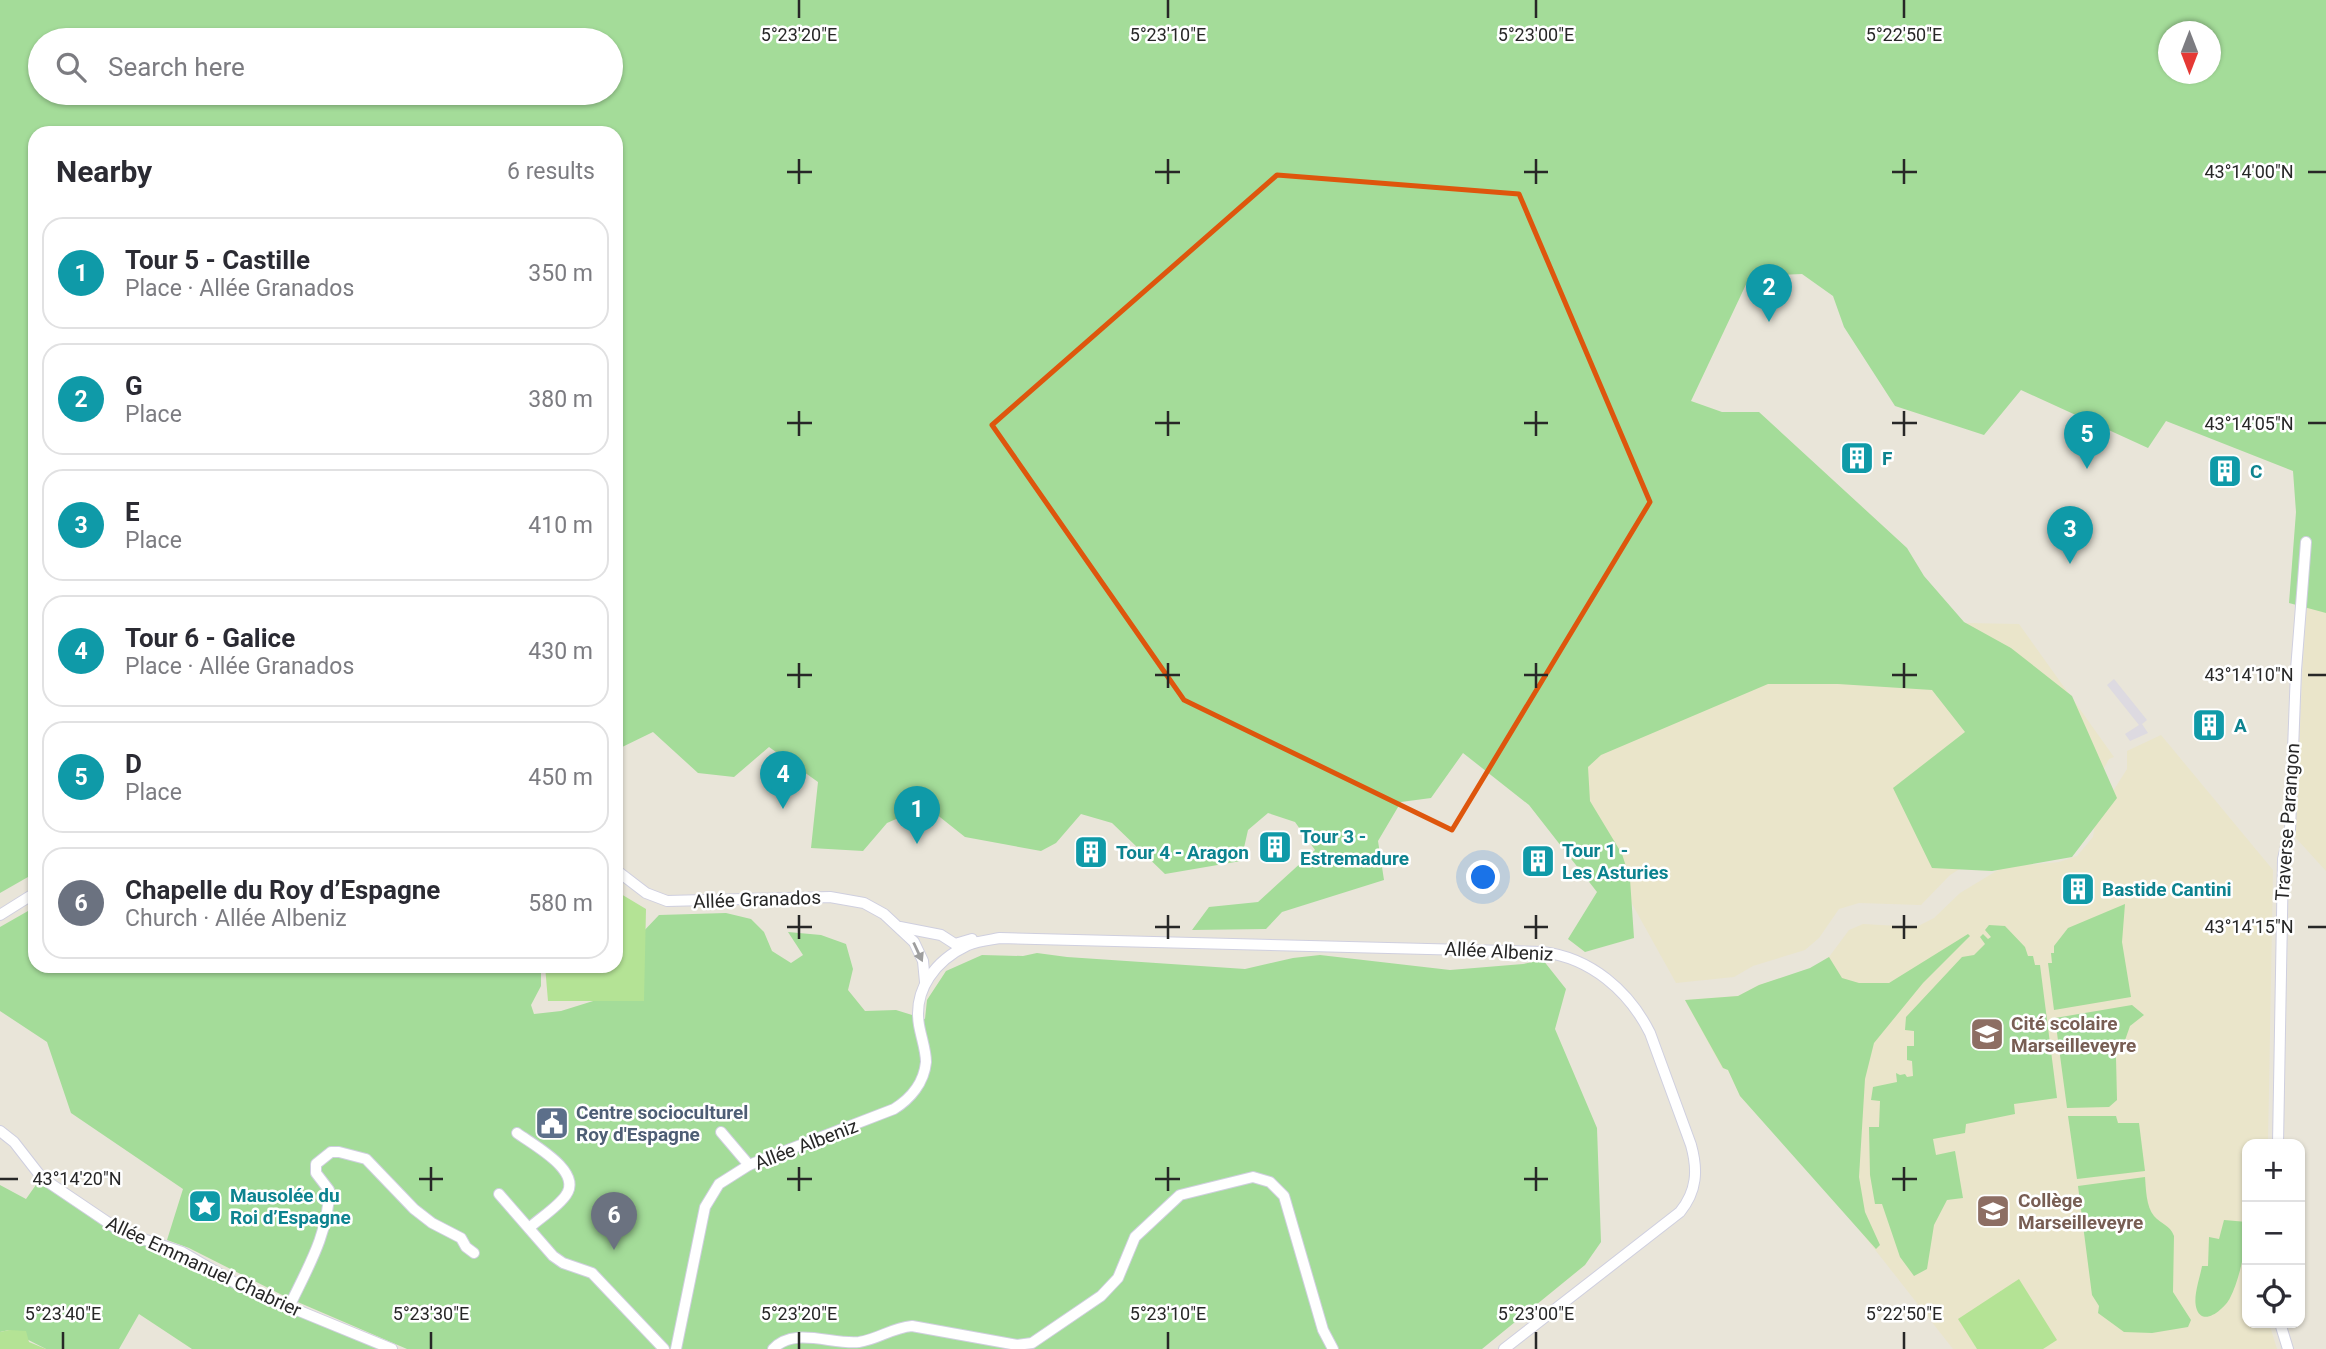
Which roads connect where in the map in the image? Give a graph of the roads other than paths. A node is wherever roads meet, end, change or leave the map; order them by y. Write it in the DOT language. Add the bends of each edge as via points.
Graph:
graph roads {
  1 [pos="2306,542"];
  2 [pos="623,875"];
  3 [pos="28,897"];
  4 [pos="0,915"];
  5 [pos="900,926"];
  6 [pos="1000,937"];
  7 [pos="955,944"];
  8 [pos="947,959"];
  9 [pos="925,982"];
  10 [pos="0,1131"];
  11 [pos="721,1132"];
  12 [pos="517,1133"];
  13 [pos="2278,1139"];
  14 [pos="750,1165"];
  15 [pos="499,1194"];
  16 [pos="529,1228"];
  17 [pos="474,1254"];
  18 [pos="289,1307"];
  19 [pos="2282,1328"];
  20 [pos="392,1349"];
  21 [pos="664,1349"];
  22 [pos="676,1349"];
  23 [pos="773,1349"];
  24 [pos="1333,1349"];
  25 [pos="1504,1349"];
  26 [pos="2288,1349"];
  1 -- 13 [label="street, Traverse Parangon" via="2290,830 2283,859"];
  2 -- 5 [label="street, Allée Granados" via="646,893 667,901 844,898 873,907"];
  3 -- 4 [label="street"];
  5 -- 7 [label="street, Allée Granados" via="941,935"];
  5 -- 9 [label="street, Allée Granados, one-way" via="921,952"];
  6 -- 7 [label="street"];
  6 -- 8 [label="street, Allée Albeniz" via="969,945"];
  6 -- 25 [label="street, Allée Albeniz" via="1543,952 1586,964 1617,987 1642,1015 1650,1033 1696,1161 1695,1183 1680,1212"];
  7 -- 8 [label="street, Allée Albeniz"];
  8 -- 9 [label="street, Allée Albeniz"];
  9 -- 14 [label="street, Allée Albeniz" via="918,1010 925,1066 912,1095 894,1109"];
  10 -- 18 [label="street, Allée Emmanuel Chabrier" via="42,1178 122,1232 182,1252"];
  11 -- 14 [label="street"];
  12 -- 16 [label="street" via="566,1170 570,1185 566,1195"];
  14 -- 22 [label="street, Allée Albeniz" via="719,1184 705,1207"];
  15 -- 16 [label="street"];
  16 -- 21 [label="street" via="553,1256 592,1273"];
  17 -- 18 [label="street" via="461,1238 414,1209 366,1159 331,1152 316,1164 316,1173 329,1190 326,1224"];
  18 -- 20 [label="street, Allée Emmanuel Chabrier"];
  19 -- 26 [label="street"];
  23 -- 24 [label="street" via="786,1339 855,1342 912,1326 1017,1345 1032,1343 1101,1296 1118,1278 1135,1237 1180,1195 1253,1177 1270,1182 1284,1196 1323,1330"];
}
